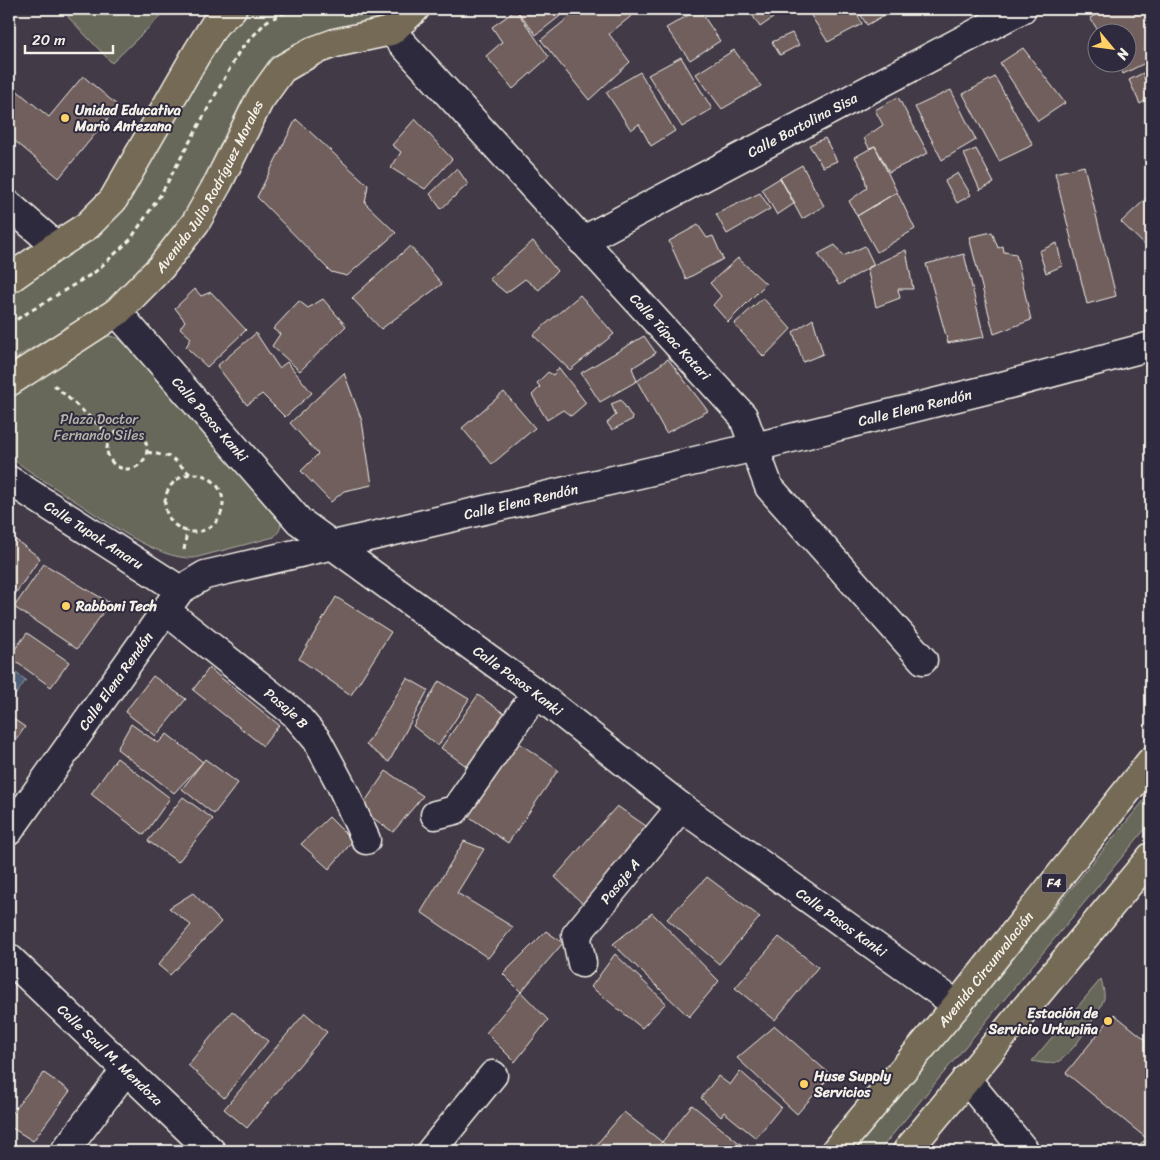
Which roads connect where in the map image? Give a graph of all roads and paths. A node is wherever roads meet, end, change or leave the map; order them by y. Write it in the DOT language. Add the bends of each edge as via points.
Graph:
graph roads {
  1 [pos="232,9"];
  2 [pos="415,9"];
  3 [pos="1022,9"];
  4 [pos="390,31"];
  5 [pos="9,205"];
  6 [pos="582,242"];
  7 [pos="56,246"];
  8 [pos="9,279"];
  9 [pos="117,312"];
  10 [pos="1151,346"];
  11 [pos="9,382"];
  12 [pos="54,384"];
  13 [pos="111,436"];
  14 [pos="755,447"];
  15 [pos="147,452"];
  16 [pos="190,474"];
  17 [pos="9,480"];
  18 [pos="187,531"];
  19 [pos="332,544"];
  20 [pos="184,550"];
  21 [pos="173,600"];
  22 [pos="923,660"];
  23 [pos="536,694"];
  24 [pos="1151,761"];
  25 [pos="681,807"];
  26 [pos="435,815"];
  27 [pos="9,830"];
  28 [pos="366,840"];
  29 [pos="1151,857"];
  30 [pos="9,958"];
  31 [pos="582,963"];
  32 [pos="958,1005"];
  33 [pos="125,1068"];
  34 [pos="493,1075"];
  35 [pos="966,1080"];
  36 [pos="65,1151"];
  37 [pos="211,1151"];
  38 [pos="431,1151"];
  39 [pos="835,1151"];
  40 [pos="907,1151"];
  41 [pos="1025,1151"];
  1 -- 7 [label="main road" via="215,24 113,200 87,226"];
  2 -- 4 [label="main road, Avenida Julio Rodríguez Morales"];
  3 -- 6 [label="street, Calle Bartolina Sisa"];
  4 -- 6 [label="street, Calle Túpac Katari"];
  4 -- 9 [label="main road, Avenida Julio Rodríguez Morales" via="313,51 282,69 259,101 196,222 161,267"];
  5 -- 7 [label="street"];
  6 -- 14 [label="street, Calle Túpac Katari" via="743,416"];
  7 -- 8 [label="main road"];
  9 -- 11 [label="main road, Avenida Julio Rodríguez Morales"];
  9 -- 19 [label="street, Calle Pasos Kanki" via="300,521"];
  10 -- 14 [label="street, Calle Elena Rendón"];
  12 -- 13 [label="path"];
  13 -- 15 [label="path" via="123,430 136,431 145,440"];
  13 -- 15 [label="path" via="106,449 116,467 130,470 137,467"];
  14 -- 19 [label="street, Calle Elena Rendón"];
  14 -- 22 [label="street, Calle Túpac Katari" via="769,487"];
  15 -- 16 [label="path" via="171,457"];
  16 -- 18 [label="path" via="172,483 165,501 170,520"];
  16 -- 18 [label="path" via="208,477 223,498 220,516 214,523 197,532"];
  17 -- 21 [label="street, Calle Tupak Amaru"];
  18 -- 20 [label="path"];
  19 -- 21 [label="street, Calle Elena Rendón" via="205,575"];
  19 -- 23 [label="street, Calle Pasos Kanki"];
  21 -- 27 [label="street, Calle Elena Rendón"];
  21 -- 28 [label="street, Pasaje B" via="294,713 318,740"];
  23 -- 25 [label="street, Calle Pasos Kanki"];
  23 -- 26 [label="street" via="455,810"];
  24 -- 32 [label="main road, Avenida Circunvalación / F4"];
  25 -- 31 [label="street, Pasaje A" via="576,935"];
  25 -- 32 [label="street, Calle Pasos Kanki"];
  29 -- 35 [label="main road"];
  30 -- 33 [label="street, Calle Saul M. Mendoza"];
  32 -- 39 [label="main road, Avenida Circunvalación / F4"];
  33 -- 36 [label="street"];
  33 -- 37 [label="street, Calle Saul M. Mendoza"];
  34 -- 38 [label="street"];
  35 -- 40 [label="main road"];
  35 -- 41 [label="street"];
}
